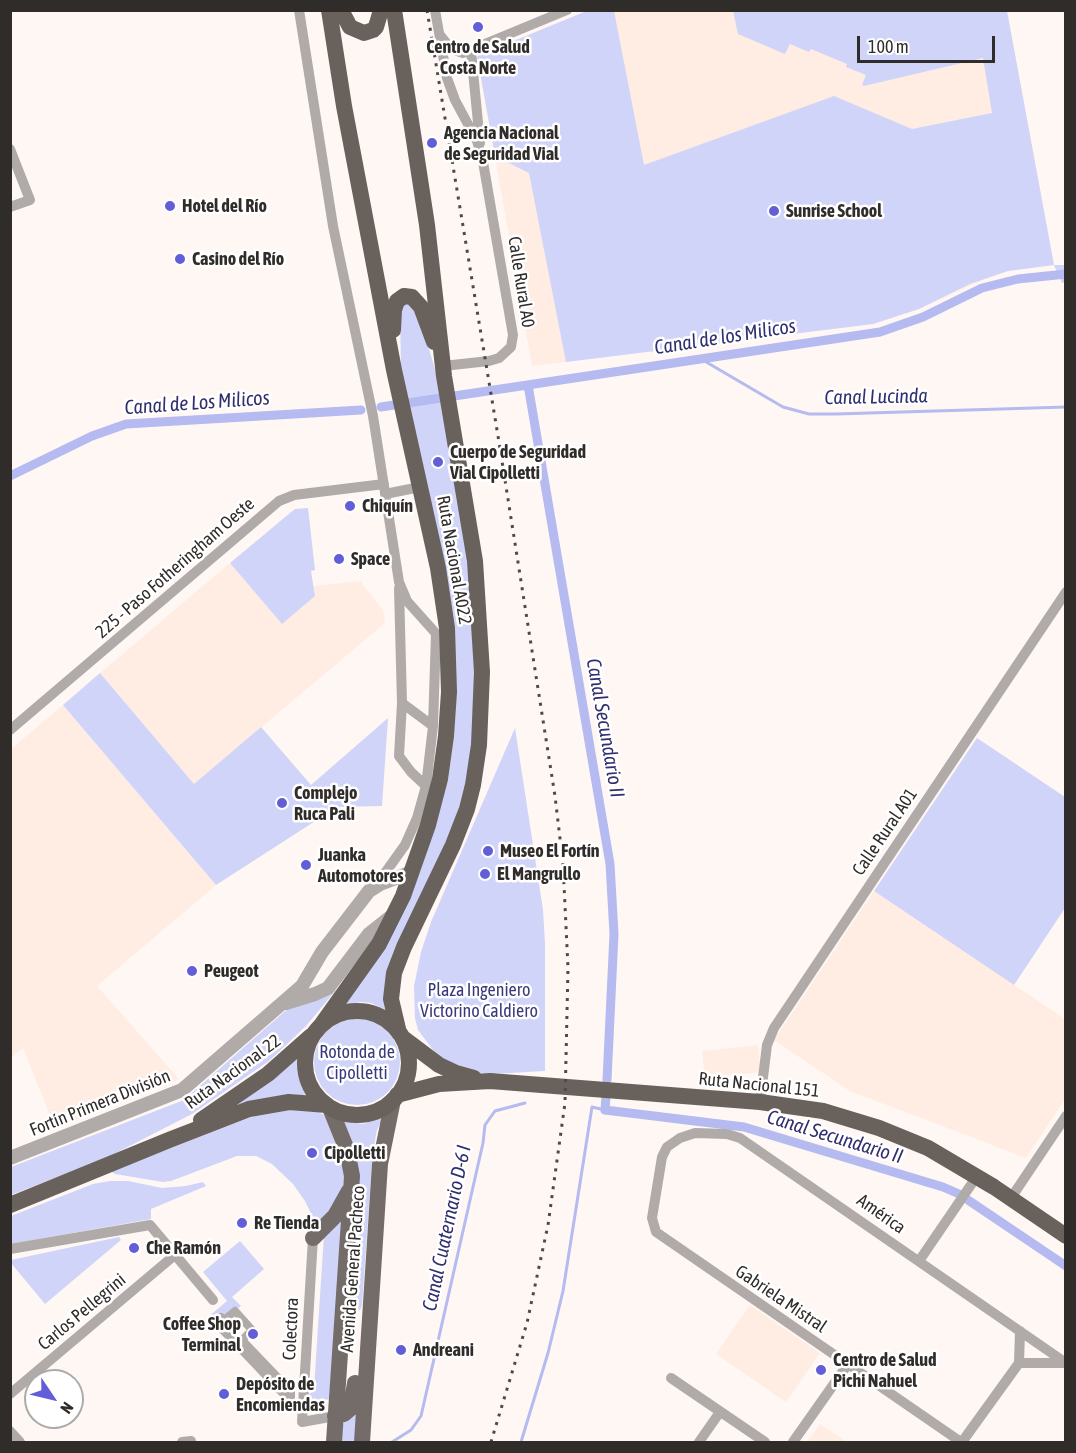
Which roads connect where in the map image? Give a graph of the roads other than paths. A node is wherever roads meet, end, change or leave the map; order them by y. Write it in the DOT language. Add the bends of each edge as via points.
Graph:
graph roads {
  1 [pos="299,10"];
  2 [pos="329,10"];
  3 [pos="341,10"];
  4 [pos="381,10"];
  5 [pos="394,10"];
  6 [pos="435,10"];
  7 [pos="567,10"];
  8 [pos="438,32"];
  9 [pos="471,51"];
  10 [pos="10,149"];
  11 [pos="480,151"];
  12 [pos="10,207"];
  13 [pos="394,370"];
  14 [pos="444,371"];
  15 [pos="420,488"];
  16 [pos="384,489"];
  17 [pos="399,582"];
  18 [pos="1065,592"];
  19 [pos="436,634"];
  20 [pos="448,648"];
  21 [pos="402,703"];
  22 [pos="434,726"];
  23 [pos="10,730"];
  24 [pos="426,786"];
  25 [pos="412,872"];
  26 [pos="375,886"];
  27 [pos="395,914"];
  28 [pos="312,970"];
  29 [pos="334,983"];
  30 [pos="281,1004"];
  31 [pos="319,1028"];
  32 [pos="401,1035"];
  33 [pos="490,1082"];
  34 [pos="395,1097"];
  35 [pos="760,1102"];
  36 [pos="329,1106"];
  37 [pos="1065,1116"];
  38 [pos="169,1140"];
  39 [pos="667,1147"];
  40 [pos="10,1158"];
  41 [pos="352,1176"];
  42 [pos="977,1176"];
  43 [pos="1011,1198"];
  44 [pos="10,1205"];
  45 [pos="1065,1236"];
  46 [pos="313,1238"];
  47 [pos="10,1249"];
  48 [pos="176,1254"];
  49 [pos="919,1261"];
  50 [pos="213,1300"];
  51 [pos="1020,1331"];
  52 [pos="341,1336"];
  53 [pos="369,1338"];
  54 [pos="1019,1363"];
  55 [pos="1065,1363"];
  56 [pos="848,1364"];
  57 [pos="671,1378"];
  58 [pos="291,1391"];
  59 [pos="10,1394"];
  60 [pos="720,1412"];
  61 [pos="335,1416"];
  62 [pos="10,1431"];
  63 [pos="20,1443"];
  64 [pos="334,1443"];
  65 [pos="362,1443"];
  66 [pos="699,1443"];
  67 [pos="765,1443"];
  68 [pos="794,1443"];
  69 [pos="962,1443"];
  1 -- 16 [label="street" via="332,221 374,416"];
  2 -- 13 [label="highway, Ruta Nacional A022"];
  3 -- 4 [label="highway" via="350,27 364,33 376,27"];
  5 -- 14 [label="highway, Ruta Nacional A022" via="427,225"];
  6 -- 8 [label="street, Calle Rural A0"];
  7 -- 9 [label="street"];
  8 -- 9 [label="street" via="457,52"];
  8 -- 11 [label="street, Calle Rural A0" via="450,89"];
  9 -- 11 [label="street, Calle Rural A0"];
  10 -- 12 [label="street" via="30,200"];
  11 -- 14 [label="street, Calle Rural A0" via="513,341 499,358"];
  13 -- 14 [label="highway" via="394,310 400,298 408,296 419,303"];
  13 -- 15 [label="highway, Ruta Nacional A022"];
  14 -- 32 [label="highway, Ruta Nacional A022" via="478,588 482,672 479,745 473,785 460,827 394,973 391,999"];
  15 -- 16 [label="street, 225 - Paso Fotheringham Oeste"];
  15 -- 20 [label="highway, Ruta Nacional A022" via="440,579"];
  16 -- 17 [label="street"];
  16 -- 23 [label="street, 225 - Paso Fotheringham Oeste" via="294,495 279,501"];
  17 -- 19 [label="street" via="407,601"];
  17 -- 21 [label="street"];
  18 -- 35 [label="street, Calle Rural A01" via="774,1028 767,1045"];
  19 -- 20 [label="street"];
  19 -- 22 [label="street"];
  20 -- 25 [label="highway, Ruta Nacional A022" via="444,758"];
  21 -- 22 [label="street"];
  21 -- 24 [label="street" via="399,756"];
  22 -- 24 [label="street"];
  24 -- 26 [label="street" via="405,845"];
  25 -- 26 [label="street, Fortín Primera División"];
  25 -- 27 [label="highway, Ruta Nacional A022"];
  26 -- 28 [label="street, Fortín Primera División"];
  27 -- 29 [label="street, Fortín Primera División" via="369,934"];
  27 -- 31 [label="highway, Ruta Nacional A022" via="374,951"];
  28 -- 29 [label="street" via="322,985"];
  28 -- 30 [label="street, Fortín Primera División" via="302,986"];
  29 -- 30 [label="street, Fortín Primera División" via="315,994"];
  30 -- 40 [label="street, Fortín Primera División" via="182,1090"];
  31 -- 32 [label="highway" via="339,1014 368,1012 386,1019"];
  31 -- 36 [label="highway" via="307,1048 305,1066 310,1084"];
  31 -- 38 [label="highway, Ruta Nacional 22" via="252,1085"];
  32 -- 33 [label="highway, Ruta Nacional 151" via="448,1069"];
  32 -- 34 [label="highway" via="409,1065 405,1084"];
  33 -- 34 [label="highway, Ruta Nacional 151" via="439,1084"];
  33 -- 35 [label="highway, Ruta Nacional 151"];
  34 -- 36 [label="highway" via="377,1111 358,1115"];
  34 -- 53 [label="main road, Avenida General Pacheco" via="379,1171"];
  35 -- 42 [label="highway, Ruta Nacional 151" via="823,1111 879,1128 928,1148"];
  36 -- 38 [label="highway, Ruta Nacional 22" via="290,1102 262,1106"];
  36 -- 41 [label="main road, Avenida General Pacheco" via="347,1150"];
  37 -- 43 [label="street"];
  38 -- 44 [label="highway, Ruta Nacional 22"];
  39 -- 49 [label="street, América" via="695,1133 740,1138"];
  39 -- 56 [label="street, Gabriela Mistral" via="652,1218 656,1232"];
  41 -- 46 [label="main road" via="339,1210"];
  41 -- 52 [label="main road, Avenida General Pacheco"];
  42 -- 43 [label="highway, Ruta Nacional 151"];
  42 -- 49 [label="street"];
  43 -- 45 [label="highway, Ruta Nacional 151"];
  46 -- 61 [label="street, Colectora" via="302,1422"];
  47 -- 48 [label="street" via="150,1225"];
  48 -- 50 [label="street"];
  48 -- 59 [label="street, Carlos Pellegrini"];
  49 -- 51 [label="street, América"];
  51 -- 54 [label="street"];
  51 -- 55 [label="street, América"];
  52 -- 53 [label="main road"];
  52 -- 61 [label="main road, Avenida General Pacheco"];
  53 -- 61 [label="main road" via="356,1365 353,1406"];
  53 -- 65 [label="main road, Avenida General Pacheco"];
  54 -- 55 [label="street"];
  54 -- 69 [label="street"];
  56 -- 68 [label="street"];
  56 -- 69 [label="street, Gabriela Mistral"];
  57 -- 60 [label="street"];
  58 -- 58 [label="street" via="291,1402 215,1322 235,1311 252,1330 242,1340"];
  60 -- 66 [label="street"];
  60 -- 67 [label="street"];
  61 -- 64 [label="main road, Avenida General Pacheco"];
  62 -- 63 [label="street"];
}
